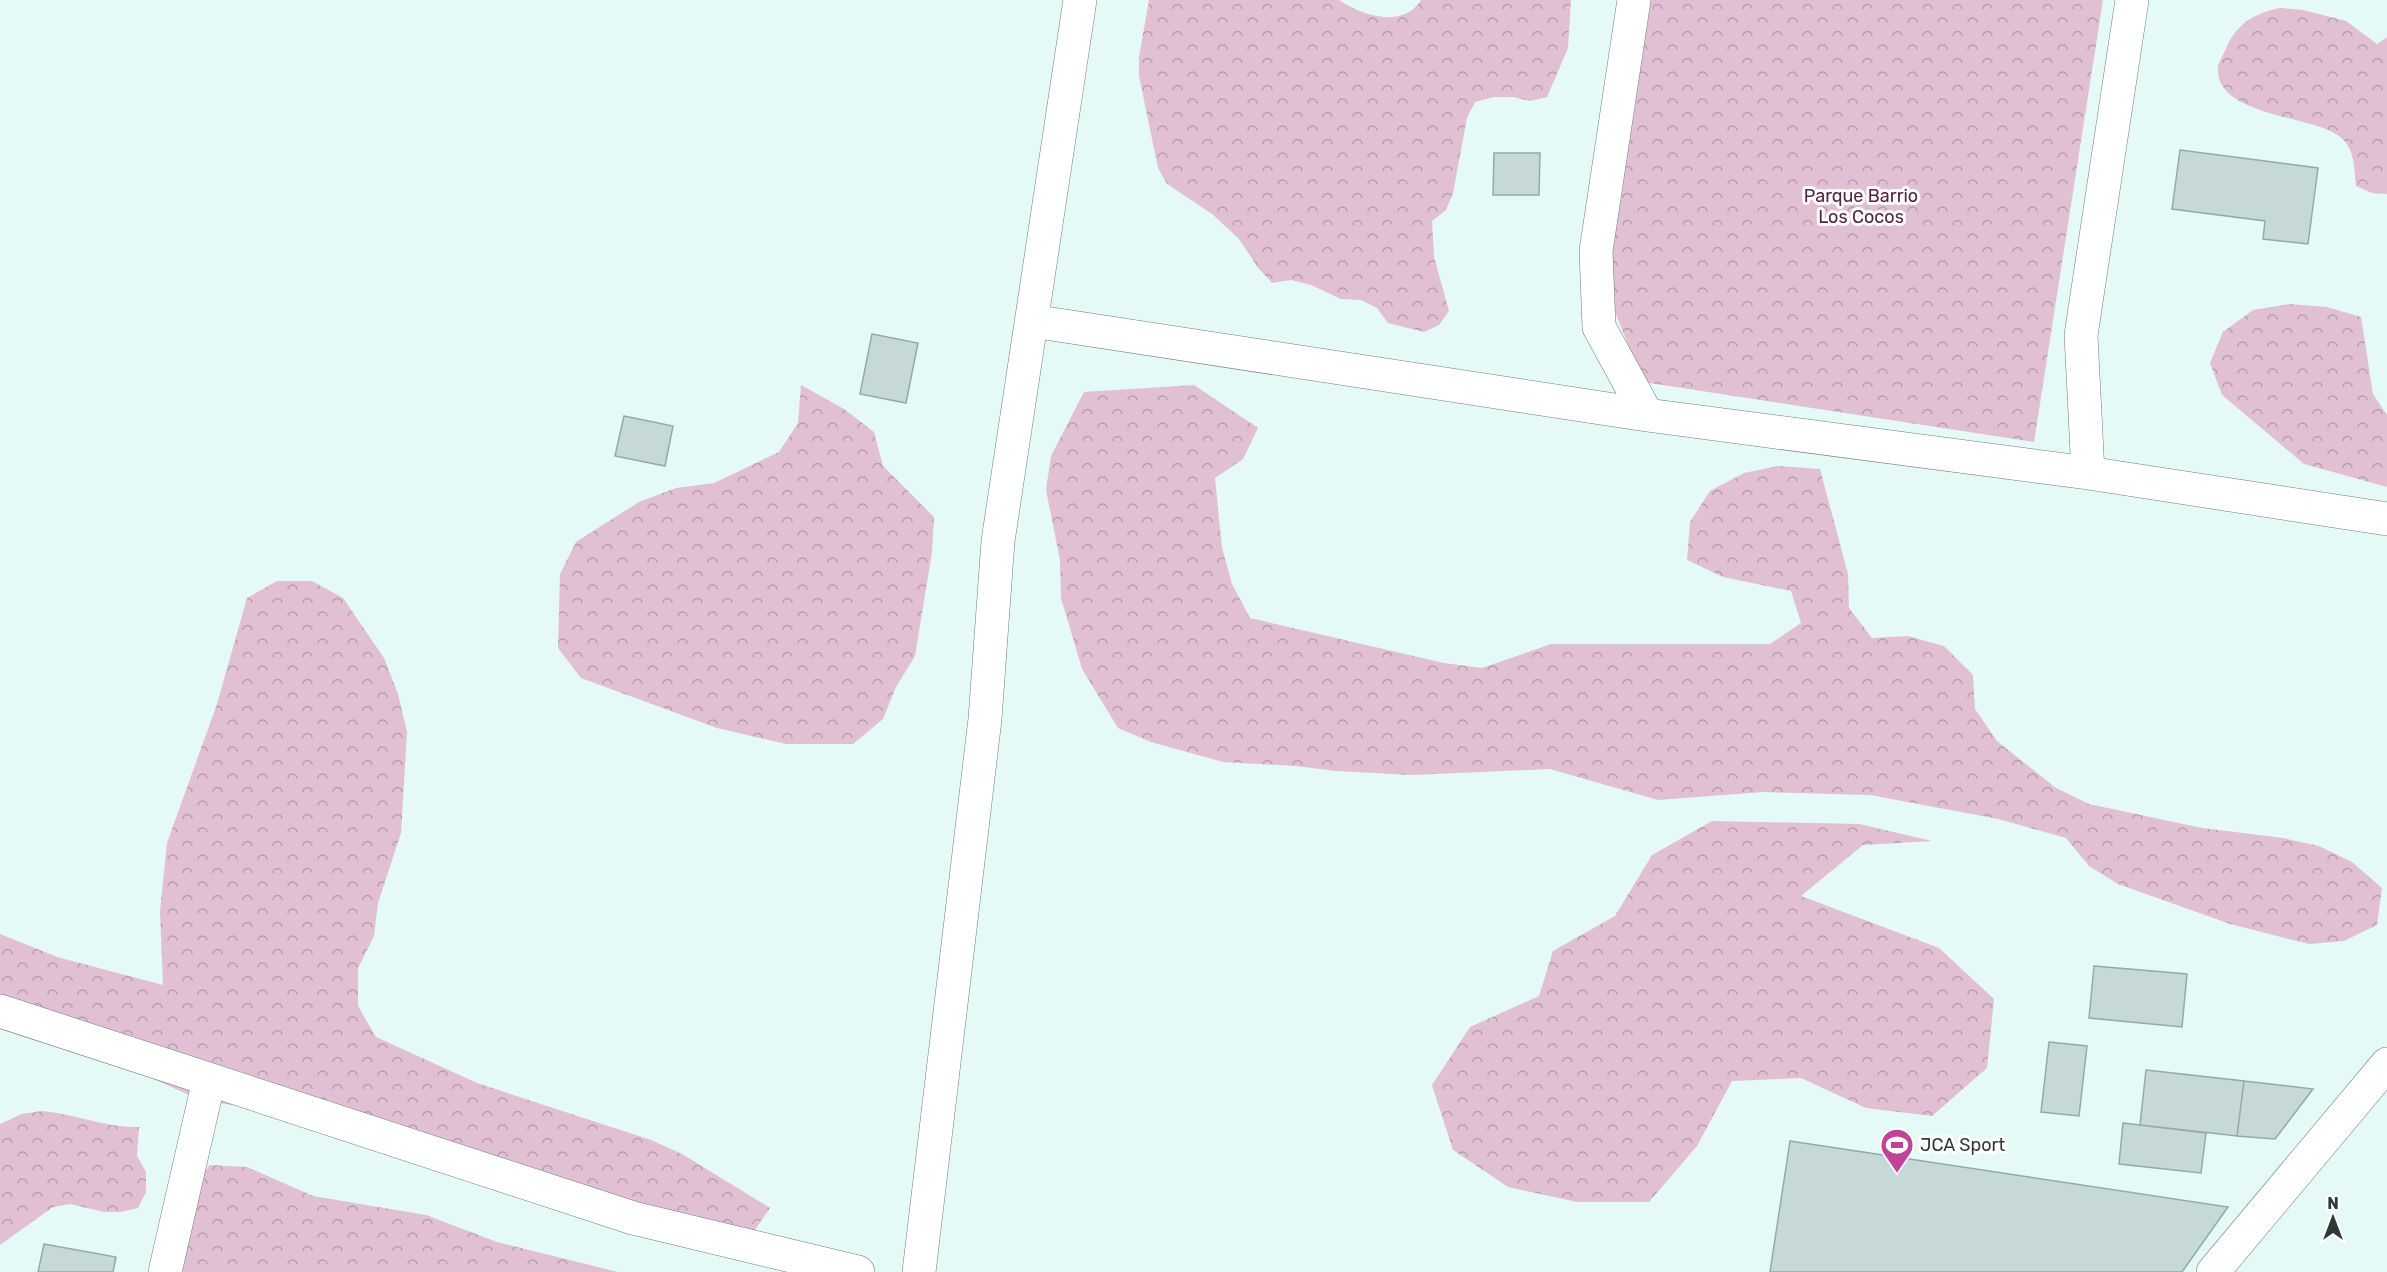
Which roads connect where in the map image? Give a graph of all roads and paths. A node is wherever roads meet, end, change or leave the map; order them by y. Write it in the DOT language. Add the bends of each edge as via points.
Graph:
graph roads {
  1 [pos="1080,0"];
  2 [pos="1634,0"];
  3 [pos="2132,0"];
  4 [pos="1032,321"];
  5 [pos="1647,415"];
  6 [pos="2088,473"];
  7 [pos="2387,519"];
  8 [pos="0,1011"];
  9 [pos="2387,1064"];
  10 [pos="209,1080"];
  11 [pos="165,1272"];
  12 [pos="858,1272"];
  13 [pos="919,1272"];
  14 [pos="2213,1272"];
  1 -- 4 [label="street"];
  2 -- 5 [label="street" via="1596,251 1599,327"];
  3 -- 6 [label="street" via="2081,334"];
  4 -- 5 [label="street"];
  4 -- 13 [label="street" via="998,541 985,719"];
  5 -- 6 [label="street"];
  6 -- 7 [label="street"];
  8 -- 10 [label="street"];
  9 -- 14 [label="street"];
  10 -- 11 [label="street"];
  10 -- 12 [label="street" via="633,1218"];
}
